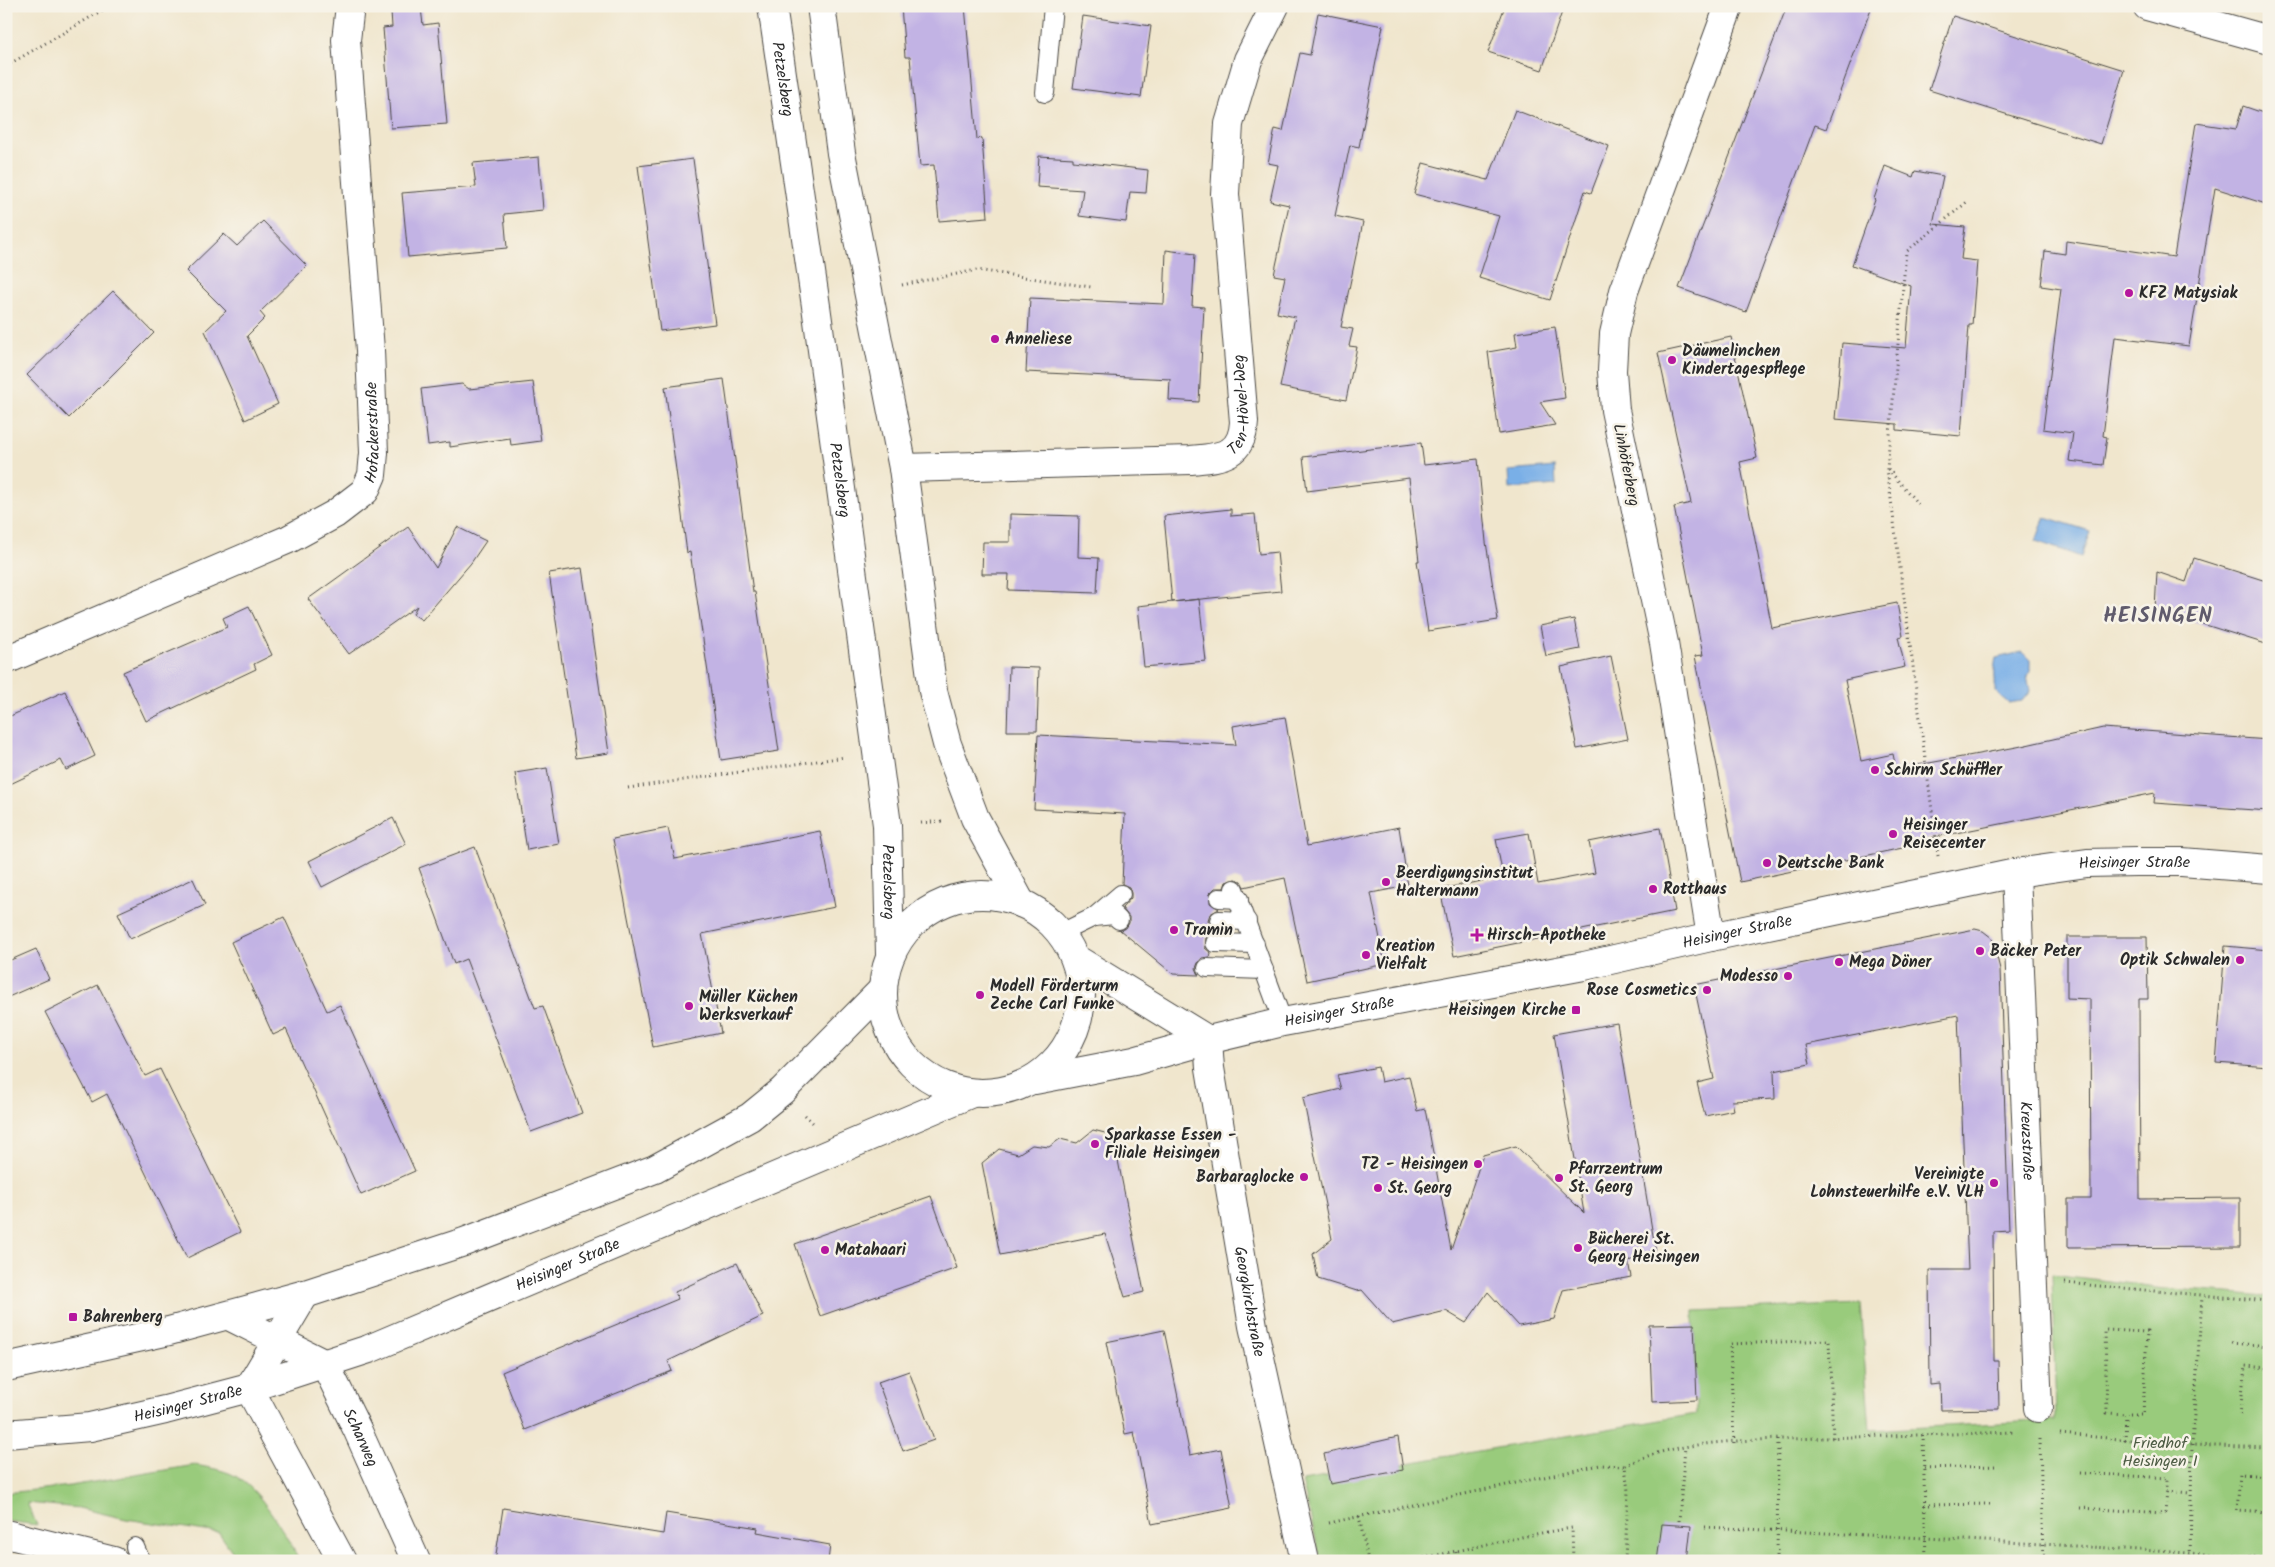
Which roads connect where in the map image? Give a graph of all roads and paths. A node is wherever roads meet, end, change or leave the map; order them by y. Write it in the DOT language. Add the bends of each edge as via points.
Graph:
graph roads {
  1 [pos="110,6"];
  2 [pos="350,6"];
  3 [pos="772,6"];
  4 [pos="821,6"];
  5 [pos="1053,6"];
  6 [pos="1275,6"];
  7 [pos="1729,6"];
  8 [pos="2147,6"];
  9 [pos="2269,40"];
  10 [pos="6,66"];
  11 [pos="1045,94"];
  12 [pos="1967,202"];
  13 [pos="1091,287"];
  14 [pos="869,291"];
  15 [pos="903,468"];
  16 [pos="1887,469"];
  17 [pos="1918,504"];
  18 [pos="6,660"];
  19 [pos="809,763"];
  20 [pos="628,788"];
  21 [pos="975,818"];
  22 [pos="887,826"];
  23 [pos="2269,869"];
  24 [pos="2016,873"];
  25 [pos="1942,889"];
  26 [pos="1121,894"];
  27 [pos="1219,898"];
  28 [pos="1021,902"];
  29 [pos="1094,917"];
  30 [pos="1118,917"];
  31 [pos="1219,920"];
  32 [pos="1246,921"];
  33 [pos="1061,933"];
  34 [pos="1711,937"];
  35 [pos="1214,943"];
  36 [pos="1255,944"];
  37 [pos="890,955"];
  38 [pos="1076,959"];
  39 [pos="1207,968"];
  40 [pos="1264,970"];
  41 [pos="883,989"];
  42 [pos="1283,1022"];
  43 [pos="1208,1040"];
  44 [pos="1036,1080"];
  45 [pos="782,1091"];
  46 [pos="972,1093"];
  47 [pos="838,1149"];
  48 [pos="2062,1292"];
  49 [pos="304,1294"];
  50 [pos="2202,1297"];
  51 [pos="2269,1302"];
  52 [pos="229,1316"];
  53 [pos="276,1341"];
  54 [pos="2232,1343"];
  55 [pos="2269,1346"];
  56 [pos="325,1364"];
  57 [pos="6,1367"];
  58 [pos="2269,1368"];
  59 [pos="249,1388"];
  60 [pos="2126,1414"];
  61 [pos="2240,1415"];
  62 [pos="2039,1420"];
  63 [pos="2066,1425"];
  64 [pos="6,1434"];
  65 [pos="2066,1434"];
  66 [pos="1923,1435"];
  67 [pos="1833,1438"];
  68 [pos="1778,1440"];
  69 [pos="2125,1440"];
  70 [pos="1734,1443"];
  71 [pos="2192,1445"];
  72 [pos="1685,1447"];
  73 [pos="2269,1448"];
  74 [pos="1625,1466"];
  75 [pos="1997,1466"];
  76 [pos="1924,1468"];
  77 [pos="2080,1473"];
  78 [pos="2269,1476"];
  79 [pos="2167,1491"];
  80 [pos="2191,1493"];
  81 [pos="1990,1504"];
  82 [pos="1924,1505"];
  83 [pos="2080,1508"];
  84 [pos="2269,1513"];
  85 [pos="1359,1516"];
  86 [pos="1678,1521"];
  87 [pos="1705,1527"];
  88 [pos="1298,1528"];
  89 [pos="1776,1530"];
  90 [pos="6,1534"];
  91 [pos="1925,1538"];
  92 [pos="2043,1544"];
  93 [pos="1456,1552"];
  94 [pos="2190,1553"];
  95 [pos="130,1556"];
  96 [pos="2269,1558"];
  97 [pos="342,1561"];
  98 [pos="416,1561"];
  99 [pos="1305,1561"];
  100 [pos="1368,1561"];
  101 [pos="1404,1561"];
  102 [pos="1458,1561"];
  103 [pos="1573,1561"];
  104 [pos="1626,1561"];
  105 [pos="1777,1561"];
  106 [pos="1926,1561"];
  107 [pos="2043,1561"];
  108 [pos="2190,1561"];
  1 -- 10 [label="path"];
  2 -- 18 [label="street, Hofackerstraße" via="346,40 370,350 374,453 372,475 365,491 335,514 289,539"];
  3 -- 22 [label="street, Petzelsberg"];
  4 -- 14 [label="street" via="841,154"];
  5 -- 11 [label="lane"];
  6 -- 15 [label="street, Ten-Hövel-Weg" via="1248,60 1229,124 1225,194 1244,422 1238,445 1230,453 1191,460"];
  7 -- 34 [label="street, Linhöferberg" via="1624,291 1614,334 1612,371 1618,432 1664,643"];
  8 -- 9 [label="street"];
  12 -- 16 [label="path" via="1906,252"];
  13 -- 14 [label="path" via="977,270"];
  14 -- 15 [label="street"];
  15 -- 21 [label="street" via="933,691 947,744"];
  16 -- 17 [label="path"];
  16 -- 25 [label="path"];
  19 -- 20 [label="path"];
  21 -- 22 [label="path"];
  21 -- 28 [label="street"];
  22 -- 37 [label="street, Petzelsberg"];
  23 -- 24 [label="street, Heisinger Straße" via="2136,862 2087,863"];
  24 -- 25 [label="street, Heisinger Straße"];
  24 -- 62 [label="street, Kreuzstraße"];
  25 -- 34 [label="street, Heisinger Straße"];
  26 -- 29 [label="lane"];
  27 -- 32 [label="lane" via="1237,894"];
  28 -- 33 [label="street" via="1039,912"];
  28 -- 37 [label="street" via="983,894 945,902 912,923"];
  29 -- 30 [label="lane"];
  29 -- 33 [label="lane"];
  31 -- 32 [label="lane"];
  32 -- 36 [label="lane"];
  33 -- 38 [label="street"];
  34 -- 42 [label="street, Heisinger Straße" via="1567,970"];
  35 -- 36 [label="lane"];
  36 -- 40 [label="lane"];
  37 -- 41 [label="street"];
  38 -- 43 [label="street"];
  38 -- 44 [label="street" via="1082,999 1072,1036 1064,1051"];
  39 -- 40 [label="lane"];
  40 -- 42 [label="lane"];
  41 -- 45 [label="street"];
  41 -- 46 [label="street" via="884,1014 892,1038 907,1059 925,1076 948,1088"];
  42 -- 43 [label="street, Heisinger Straße"];
  43 -- 44 [label="street, Heisinger Straße" via="1134,1061"];
  43 -- 88 [label="street, Georgkirchstraße" via="1253,1326"];
  44 -- 46 [label="street, Heisinger Straße" via="990,1094"];
  45 -- 47 [label="path"];
  45 -- 49 [label="street" via="750,1117 654,1168 464,1242"];
  46 -- 47 [label="street, Heisinger Straße"];
  47 -- 56 [label="street, Heisinger Straße" via="796,1170 527,1280 369,1349"];
  48 -- 50 [label="path" via="2061,1282"];
  49 -- 52 [label="street"];
  49 -- 53 [label="street"];
  50 -- 51 [label="path"];
  50 -- 71 [label="path"];
  52 -- 53 [label="street"];
  52 -- 57 [label="street"];
  53 -- 56 [label="street"];
  53 -- 59 [label="street"];
  54 -- 55 [label="path"];
  56 -- 59 [label="street, Heisinger Straße"];
  56 -- 98 [label="street, Scharweg"];
  58 -- 61 [label="path" via="2245,1366"];
  59 -- 64 [label="street, Heisinger Straße" via="90,1427"];
  59 -- 97 [label="street"];
  60 -- 60 [label="path" via="2143,1414 2147,1332 2105,1330 2107,1413"];
  60 -- 69 [label="path"];
  62 -- 65 [label="path"];
  62 -- 66 [label="path"];
  62 -- 92 [label="path"];
  63 -- 65 [label="path"];
  65 -- 69 [label="path"];
  66 -- 67 [label="path"];
  66 -- 76 [label="path"];
  67 -- 68 [label="path"];
  67 -- 70 [label="path" via="1829,1340 1730,1344"];
  68 -- 70 [label="path"];
  68 -- 89 [label="path"];
  69 -- 71 [label="path"];
  70 -- 72 [label="path"];
  71 -- 73 [label="path"];
  71 -- 80 [label="path"];
  72 -- 74 [label="path" via="1640,1458"];
  72 -- 86 [label="path"];
  74 -- 85 [label="path" via="1600,1465"];
  74 -- 104 [label="path" via="1628,1491"];
  75 -- 76 [label="path"];
  76 -- 82 [label="path"];
  77 -- 79 [label="path" via="2167,1478"];
  78 -- 84 [label="path" via="2240,1474 2237,1511"];
  79 -- 80 [label="path"];
  79 -- 83 [label="path" via="2165,1513"];
  80 -- 94 [label="path"];
  81 -- 82 [label="path"];
  82 -- 91 [label="path"];
  85 -- 88 [label="path"];
  85 -- 100 [label="path"];
  87 -- 89 [label="path"];
  88 -- 99 [label="street, Georgkirchstraße"];
  89 -- 91 [label="path"];
  89 -- 105 [label="path"];
  90 -- 95 [label="street"];
  91 -- 92 [label="path"];
  91 -- 106 [label="path"];
  92 -- 94 [label="path"];
  92 -- 107 [label="path"];
  93 -- 101 [label="path"];
  93 -- 102 [label="path"];
  93 -- 103 [label="path" via="1572,1528"];
  94 -- 96 [label="path"];
  94 -- 108 [label="path"];
}
